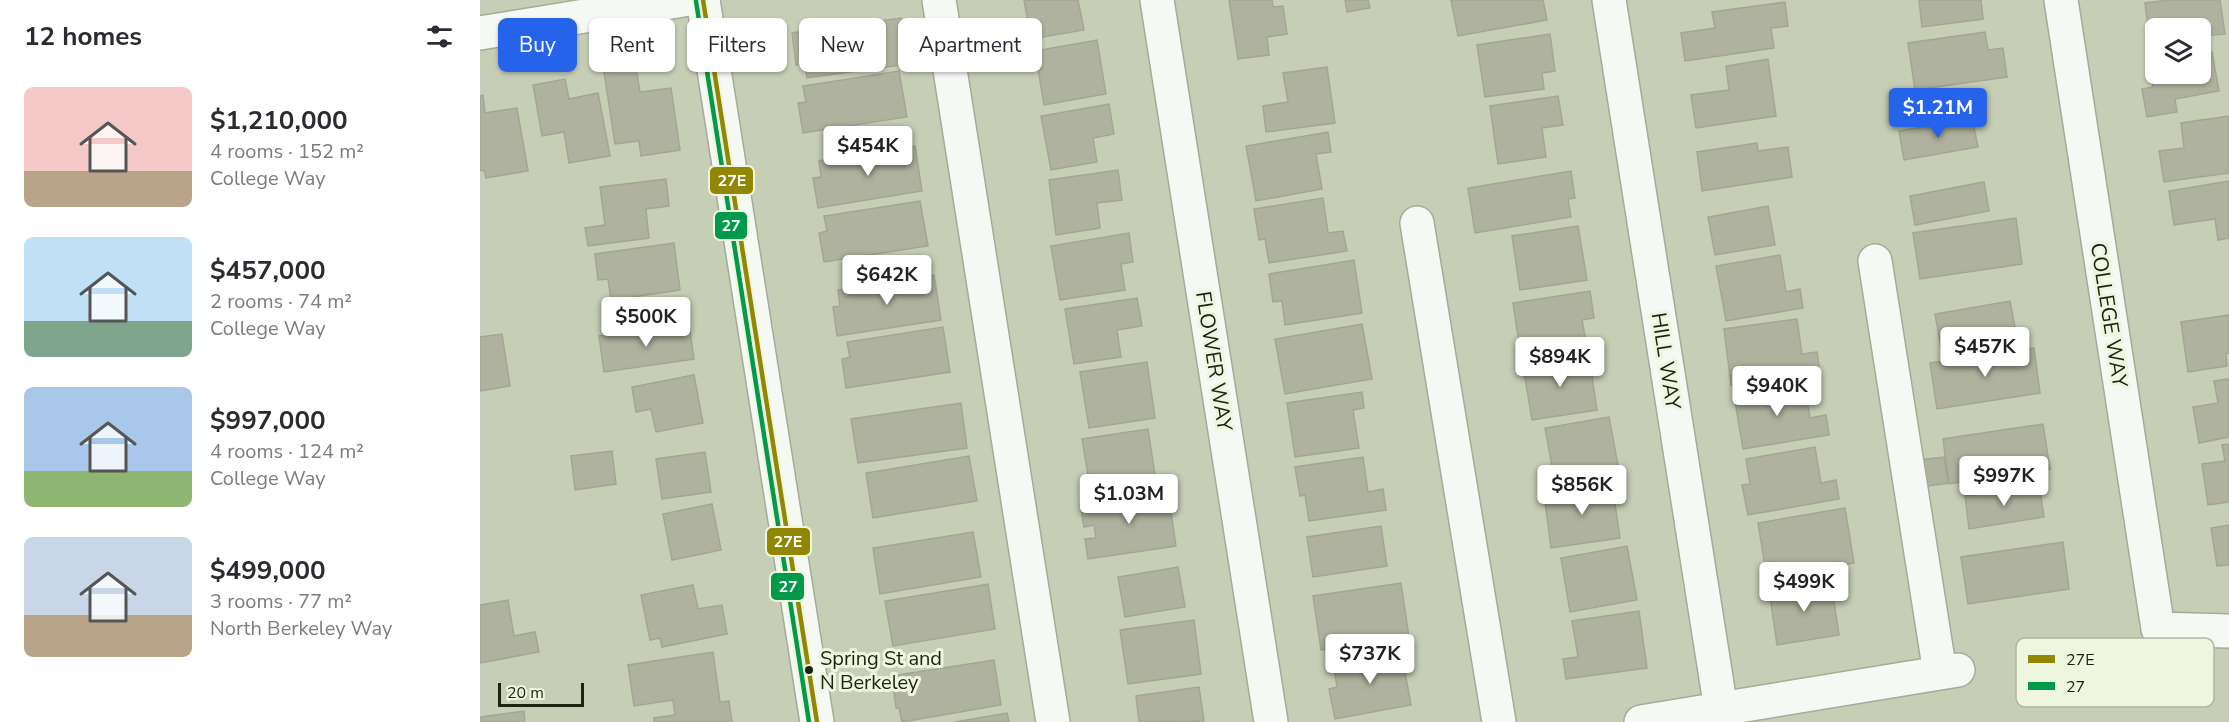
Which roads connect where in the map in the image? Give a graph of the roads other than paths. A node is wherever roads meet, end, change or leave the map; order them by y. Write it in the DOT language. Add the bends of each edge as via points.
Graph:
graph roads {
  1 [pos="683,0"];
  2 [pos="703,0"];
  3 [pos="939,0"];
  4 [pos="1157,0"];
  5 [pos="1609,0"];
  6 [pos="2061,0"];
  7 [pos="480,33"];
  8 [pos="1417,223"];
  9 [pos="1875,261"];
  10 [pos="2229,631"];
  11 [pos="1722,716"];
  12 [pos="817,722"];
  13 [pos="1053,722"];
  14 [pos="1271,722"];
  15 [pos="1499,722"];
  16 [pos="1641,722"];
  1 -- 7 [label="street"];
  2 -- 12 [label="street"];
  3 -- 13 [label="street"];
  4 -- 14 [label="street, FLOWER WAY"];
  5 -- 11 [label="street, HILL WAY"];
  6 -- 10 [label="street, COLLEGE WAY" via="2158,629"];
  8 -- 15 [label="street"];
  9 -- 11 [label="street" via="1949,672"];
  11 -- 16 [label="street"];
}
